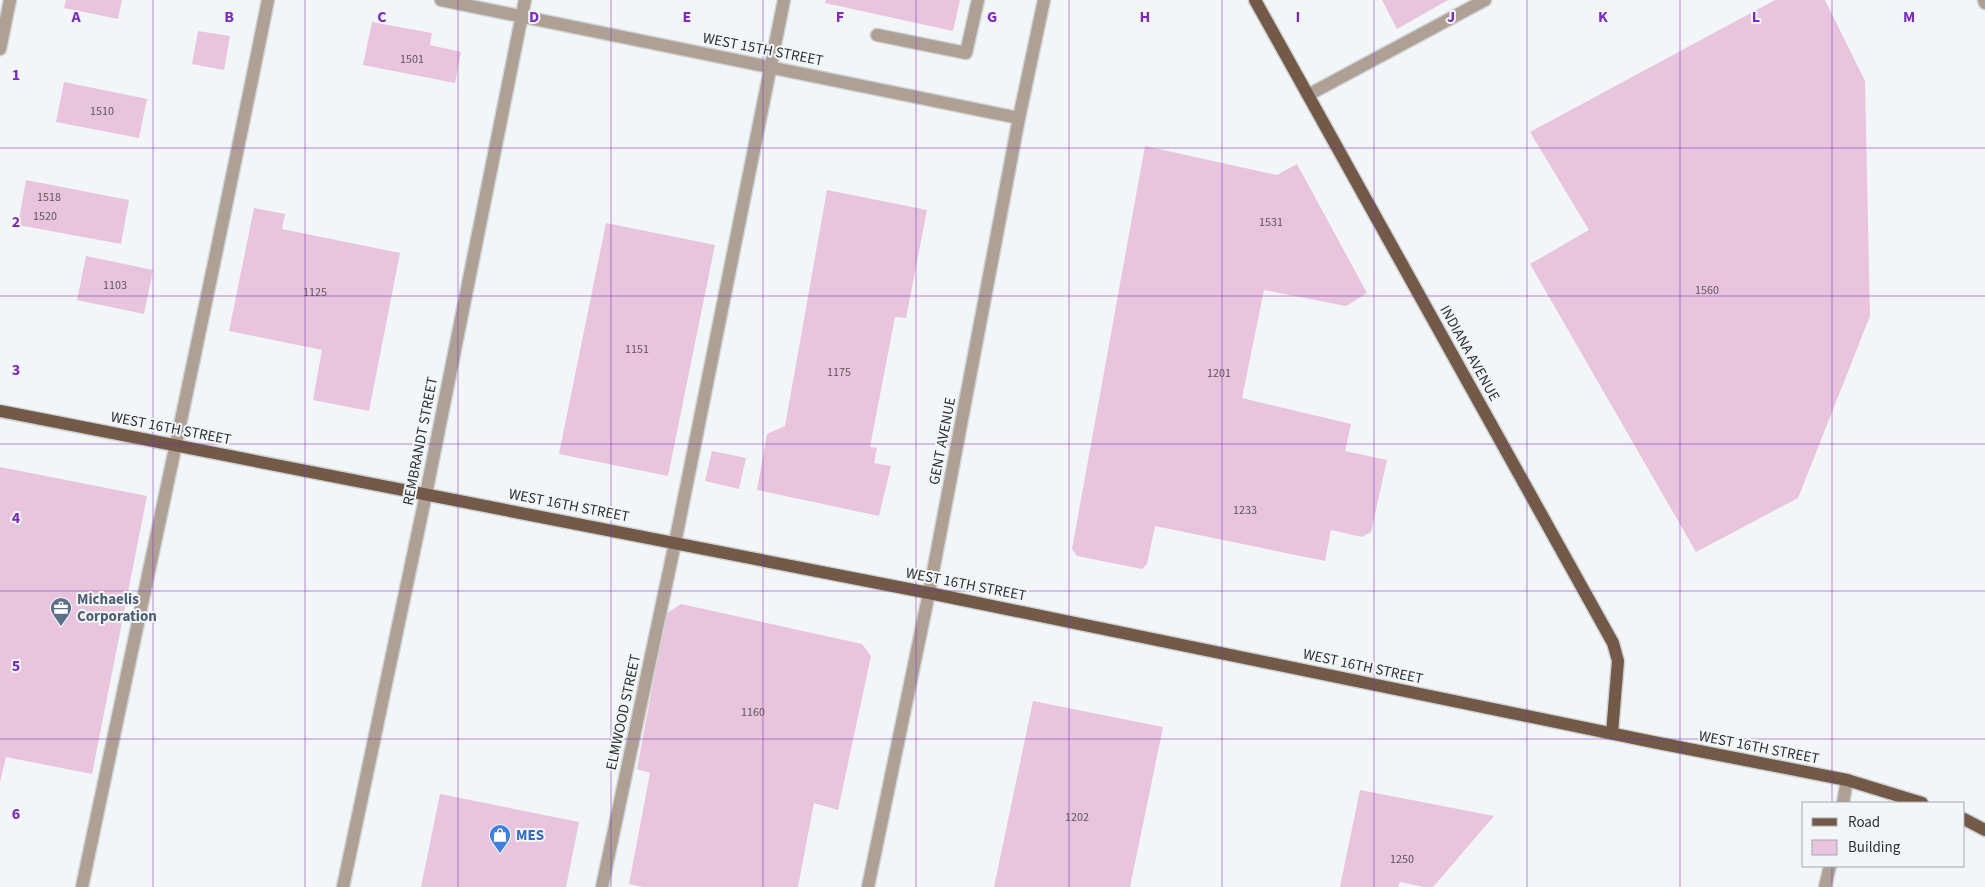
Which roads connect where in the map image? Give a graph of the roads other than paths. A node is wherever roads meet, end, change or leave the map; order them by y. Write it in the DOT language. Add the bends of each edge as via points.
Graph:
graph roads {
  1 [pos="10,0"];
  2 [pos="268,0"];
  3 [pos="441,0"];
  4 [pos="525,0"];
  5 [pos="784,0"];
  6 [pos="978,0"];
  7 [pos="1044,0"];
  8 [pos="1255,0"];
  9 [pos="1485,0"];
  10 [pos="522,17"];
  11 [pos="877,35"];
  12 [pos="0,49"];
  13 [pos="770,67"];
  14 [pos="1308,95"];
  15 [pos="1019,118"];
  16 [pos="0,411"];
  17 [pos="177,445"];
  18 [pos="426,494"];
  19 [pos="675,543"];
  20 [pos="929,593"];
  21 [pos="1612,733"];
  22 [pos="1847,780"];
  23 [pos="1843,802"];
  24 [pos="1919,802"];
  25 [pos="1965,820"];
  26 [pos="1985,830"];
  27 [pos="1830,867"];
  28 [pos="82,887"];
  29 [pos="343,887"];
  30 [pos="602,887"];
  31 [pos="868,887"];
  32 [pos="1825,887"];
  1 -- 12 [label="street"];
  2 -- 17 [label="street"];
  3 -- 10 [label="street, WEST 15TH STREET"];
  4 -- 10 [label="street, REMBRANDT STREET"];
  5 -- 13 [label="street"];
  6 -- 11 [label="street" via="966,53"];
  7 -- 15 [label="street, GENT AVENUE"];
  8 -- 14 [label="main road, INDIANA AVENUE"];
  9 -- 14 [label="street"];
  10 -- 13 [label="street, WEST 15TH STREET"];
  10 -- 18 [label="street, REMBRANDT STREET"];
  13 -- 15 [label="street, WEST 15TH STREET"];
  13 -- 19 [label="street, ELMWOOD STREET"];
  14 -- 21 [label="main road, INDIANA AVENUE" via="1612,643 1618,661"];
  15 -- 20 [label="street, GENT AVENUE"];
  16 -- 17 [label="main road, WEST 16TH STREET"];
  17 -- 18 [label="main road, WEST 16TH STREET"];
  17 -- 28 [label="street"];
  18 -- 19 [label="main road, WEST 16TH STREET"];
  18 -- 29 [label="street, REMBRANDT STREET"];
  19 -- 20 [label="main road, WEST 16TH STREET"];
  19 -- 30 [label="street, ELMWOOD STREET"];
  20 -- 21 [label="main road, WEST 16TH STREET"];
  20 -- 31 [label="street, GENT AVENUE"];
  21 -- 22 [label="main road, WEST 16TH STREET"];
  22 -- 23 [label="street"];
  22 -- 24 [label="main road, WEST 16TH STREET"];
  25 -- 26 [label="main road"];
  27 -- 32 [label="street"];
}
